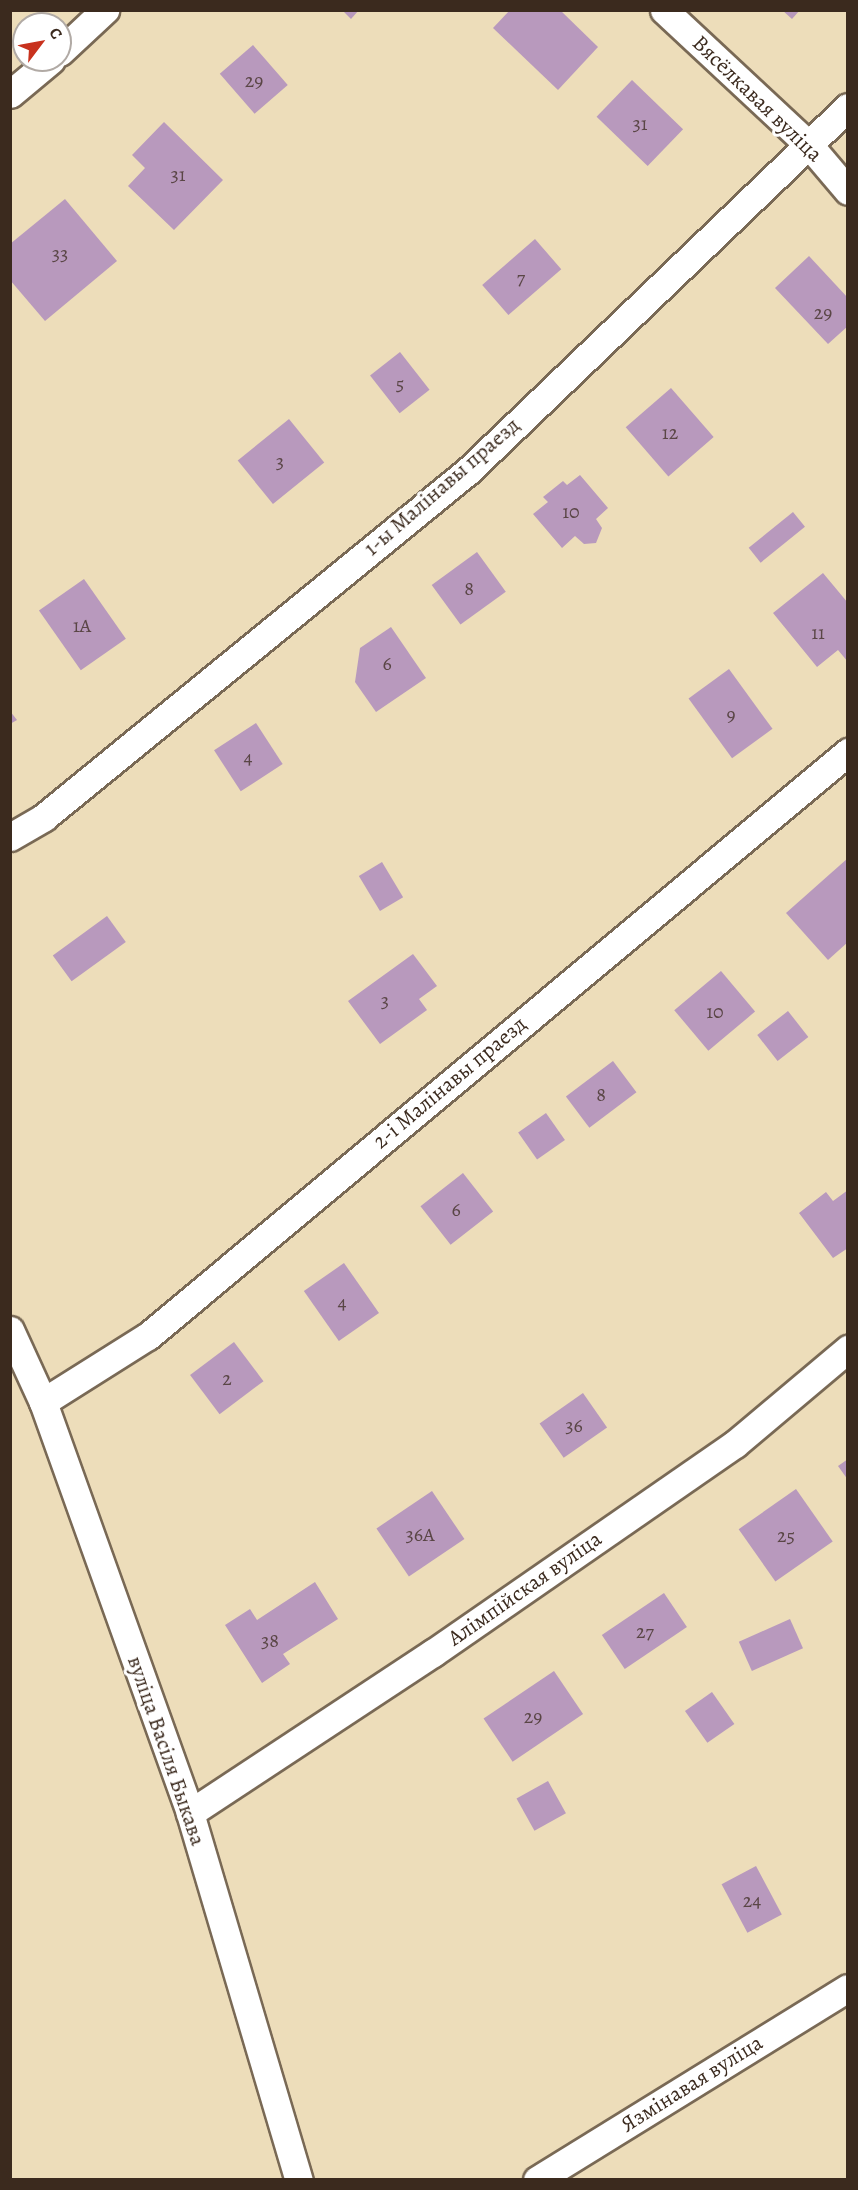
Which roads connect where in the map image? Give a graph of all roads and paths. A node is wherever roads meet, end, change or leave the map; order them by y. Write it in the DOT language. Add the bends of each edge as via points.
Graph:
graph roads {
  1 [pos="105,10"];
  2 [pos="664,10"];
  3 [pos="72,41"];
  4 [pos="37,72"];
  5 [pos="10,94"];
  6 [pos="848,106"];
  7 [pos="809,145"];
  8 [pos="848,190"];
  9 [pos="848,752"];
  10 [pos="10,837"];
  11 [pos="10,1330"];
  12 [pos="848,1348"];
  13 [pos="43,1402"];
  14 [pos="190,1813"];
  15 [pos="848,1988"];
  16 [pos="299,2180"];
  17 [pos="537,2180"];
  1 -- 3 [label="street"];
  2 -- 7 [label="street, Вясёлкавая вуліца"];
  4 -- 5 [label="street"];
  6 -- 7 [label="street, 1-ы Малінавы праезд"];
  7 -- 8 [label="street, Вясёлкавая вуліца"];
  7 -- 10 [label="street, 1-ы Малінавы праезд" via="468,471 44,816"];
  9 -- 13 [label="street, 2-і Малінавы праезд" via="148,1336"];
  11 -- 13 [label="street, вуліца Васіля Быкава"];
  12 -- 14 [label="street, Алімпійская вуліца" via="735,1444 434,1653"];
  13 -- 14 [label="street, вуліца Васіля Быкава"];
  14 -- 16 [label="street, вуліца Васіля Быкава"];
  15 -- 17 [label="street, Язмінавая вуліца"];
}
